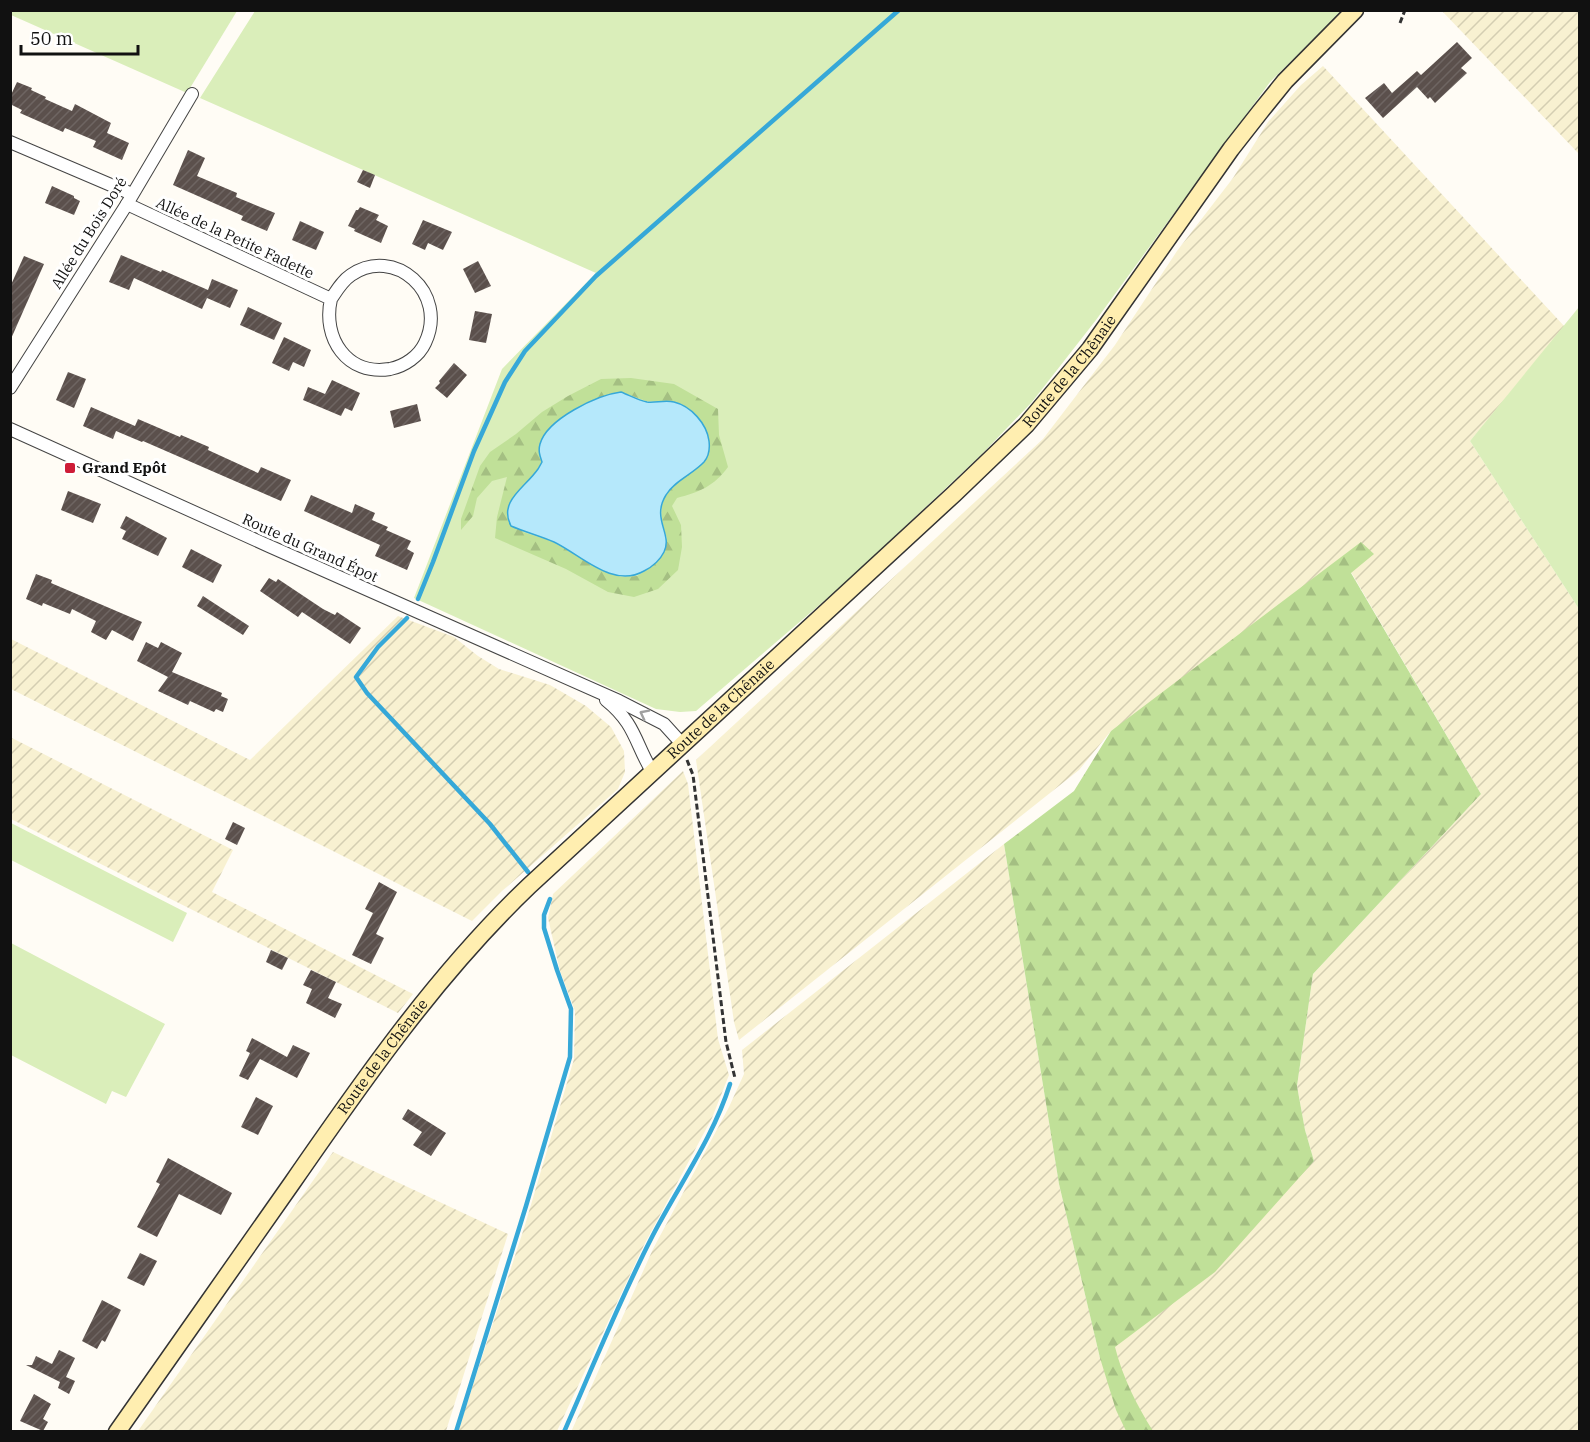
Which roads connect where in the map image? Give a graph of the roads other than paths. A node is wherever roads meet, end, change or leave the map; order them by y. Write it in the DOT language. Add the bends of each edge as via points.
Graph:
graph roads {
  1 [pos="1355,10"];
  2 [pos="192,94"];
  3 [pos="10,142"];
  4 [pos="129,199"];
  5 [pos="332,299"];
  6 [pos="10,388"];
  7 [pos="10,429"];
  8 [pos="598,693"];
  9 [pos="681,747"];
  10 [pos="653,773"];
  11 [pos="117,1431"];
  1 -- 9 [label="main road, Route de la Chênaie" via="1260,112 1090,350 1039,410"];
  2 -- 4 [label="street, Allée du Bois Doré"];
  3 -- 4 [label="street, Allée de la Petite Fadette"];
  4 -- 5 [label="street, Allée de la Petite Fadette"];
  4 -- 6 [label="street, Allée du Bois Doré"];
  5 -- 5 [label="street" via="328,325 337,347 348,359 367,369 382,370 407,363 422,349 431,332 431,305 425,291 414,279 393,268 374,266 351,275"];
  7 -- 8 [label="street, Route du Grand Épot"];
  9 -- 8 [label="street, Route du Grand Épot, one-way" via="664,724"];
  8 -- 10 [label="street, Route du Grand Épot" via="630,726"];
  9 -- 10 [label="main road, Route de la Chênaie"];
  10 -- 11 [label="main road, Route de la Chênaie" via="503,911 440,981 330,1127"];
}
